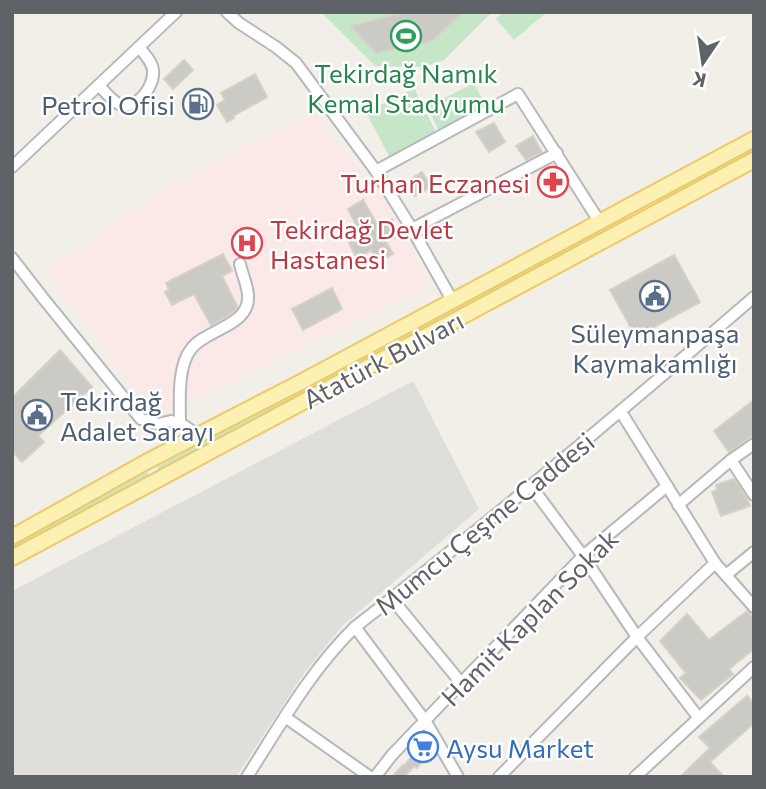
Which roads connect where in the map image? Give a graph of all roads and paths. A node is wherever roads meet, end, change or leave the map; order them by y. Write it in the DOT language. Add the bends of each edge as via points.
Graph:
graph roads {
  1 [pos="176,12"];
  2 [pos="227,12"];
  3 [pos="139,47"];
  4 [pos="99,85"];
  5 [pos="754,139"];
  6 [pos="557,153"];
  7 [pos="754,160"];
  8 [pos="12,167"];
  9 [pos="376,170"];
  10 [pos="599,221"];
  11 [pos="412,229"];
  12 [pos="12,258"];
  13 [pos="240,264"];
  14 [pos="754,297"];
  15 [pos="452,300"];
  16 [pos="621,412"];
  17 [pos="180,423"];
  18 [pos="198,435"];
  19 [pos="754,444"];
  20 [pos="731,460"];
  21 [pos="531,486"];
  22 [pos="667,486"];
  23 [pos="754,495"];
  24 [pos="678,505"];
  25 [pos="12,537"];
  26 [pos="754,552"];
  27 [pos="583,556"];
  28 [pos="12,558"];
  29 [pos="715,563"];
  30 [pos="726,575"];
  31 [pos="392,598"];
  32 [pos="754,607"];
  33 [pos="355,627"];
  34 [pos="637,637"];
  35 [pos="754,667"];
  36 [pos="462,684"];
  37 [pos="285,717"];
  38 [pos="698,718"];
  39 [pos="426,722"];
  40 [pos="247,777"];
  41 [pos="372,777"];
  42 [pos="458,777"];
  43 [pos="499,777"];
  44 [pos="635,777"];
  1 -- 3 [label="street"];
  2 -- 9 [label="street" via="296,63"];
  3 -- 4 [label="street"];
  3 -- 4 [label="street" via="153,68 153,78 139,100 122,105"];
  4 -- 8 [label="street"];
  5 -- 10 [label="main road, Atatürk Bulvarı"];
  6 -- 9 [label="street" via="518,94"];
  6 -- 10 [label="street"];
  6 -- 11 [label="street"];
  7 -- 28 [label="main road, Atatürk Bulvarı"];
  9 -- 11 [label="street"];
  10 -- 15 [label="main road, Atatürk Bulvarı"];
  11 -- 15 [label="street"];
  12 -- 17 [label="street" via="141,419"];
  13 -- 17 [label="street" via="248,296 246,309 192,348 184,362"];
  14 -- 16 [label="street, Mumcu Çeşme Caddesi"];
  15 -- 18 [label="main road, Atatürk Bulvarı"];
  16 -- 21 [label="street, Mumcu Çeşme Caddesi"];
  16 -- 22 [label="street"];
  17 -- 18 [label="street"];
  18 -- 25 [label="main road, Atatürk Bulvarı"];
  19 -- 20 [label="street"];
  20 -- 23 [label="street"];
  20 -- 24 [label="street"];
  21 -- 27 [label="street"];
  21 -- 31 [label="street, Mumcu Çeşme Caddesi"];
  22 -- 24 [label="street"];
  22 -- 27 [label="street, Hamit Kaplan Sokak"];
  24 -- 29 [label="street"];
  26 -- 30 [label="street"];
  27 -- 34 [label="street"];
  27 -- 36 [label="street, Hamit Kaplan Sokak"];
  29 -- 30 [label="street"];
  29 -- 34 [label="street"];
  30 -- 32 [label="street"];
  31 -- 33 [label="street, Mumcu Çeşme Caddesi"];
  31 -- 36 [label="street"];
  33 -- 37 [label="street, Mumcu Çeşme Caddesi" via="321,665"];
  33 -- 39 [label="street"];
  34 -- 38 [label="street"];
  34 -- 43 [label="street"];
  35 -- 38 [label="street"];
  36 -- 39 [label="street, Hamit Kaplan Sokak"];
  37 -- 40 [label="street, Mumcu Çeşme Caddesi"];
  37 -- 41 [label="street"];
  38 -- 44 [label="street"];
  39 -- 41 [label="street, Hamit Kaplan Sokak"];
  39 -- 42 [label="street"];
}
